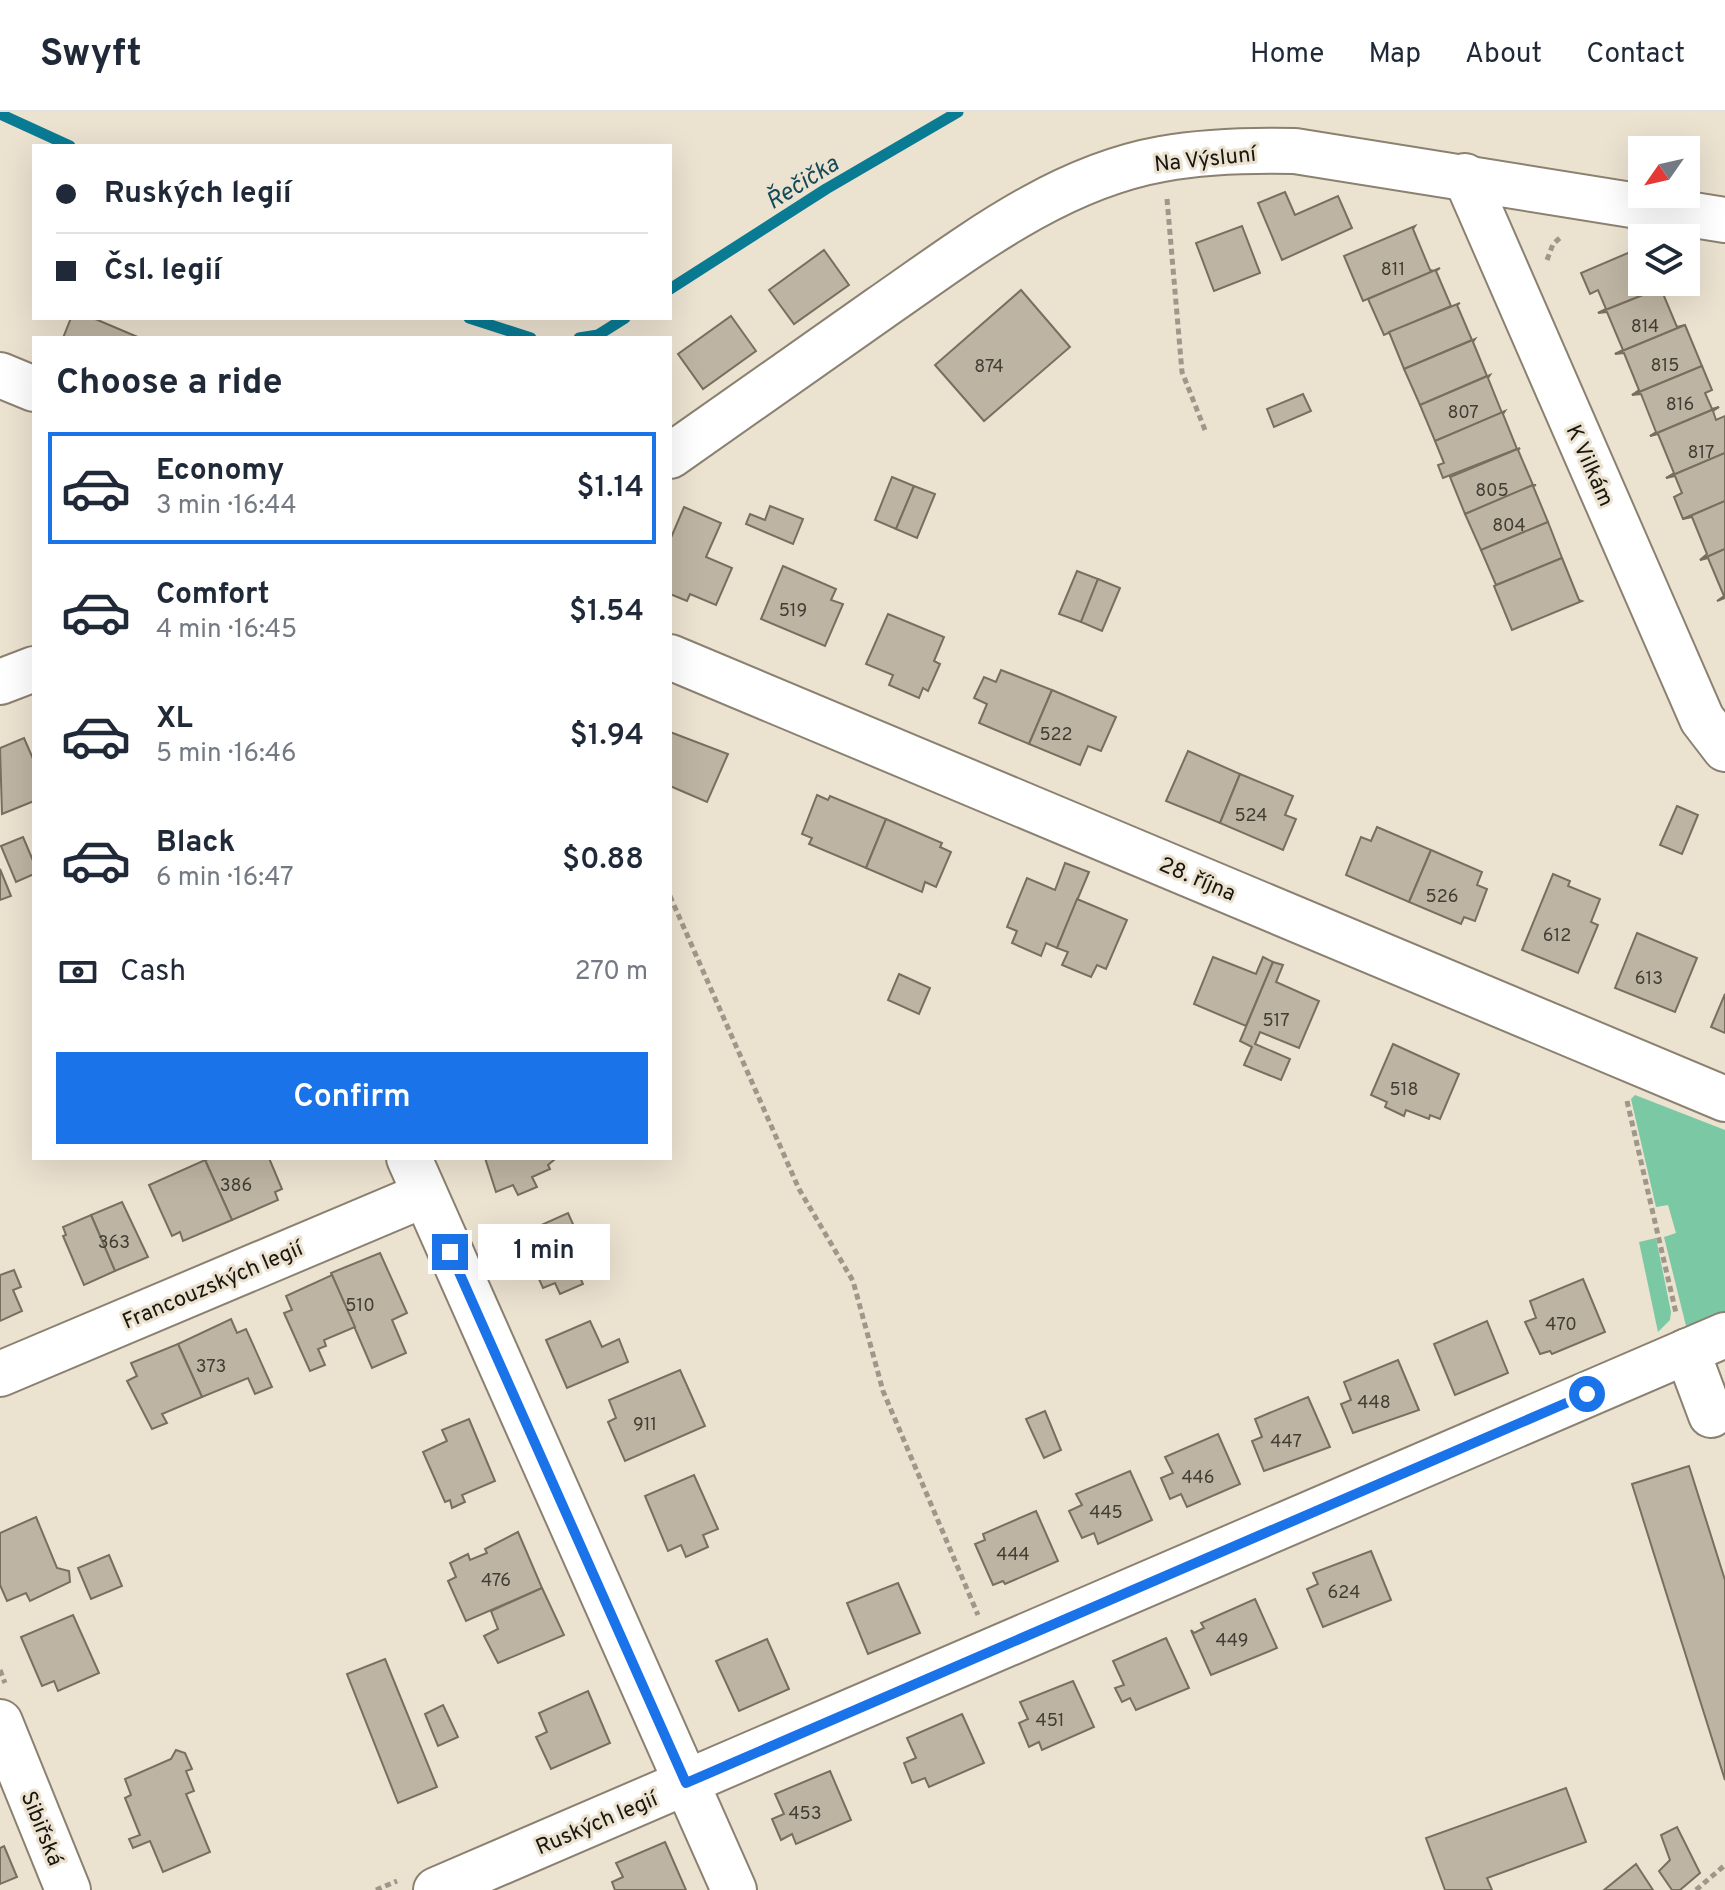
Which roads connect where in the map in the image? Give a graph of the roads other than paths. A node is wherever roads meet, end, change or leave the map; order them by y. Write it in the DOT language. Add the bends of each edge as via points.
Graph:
graph roads {
  1 [pos="1465,176"];
  2 [pos="1725,220"];
  3 [pos="0,375"];
  4 [pos="32,388"];
  5 [pos="672,455"];
  6 [pos="672,658"];
  7 [pos="32,670"];
  8 [pos="0,682"];
  9 [pos="1725,749"];
  10 [pos="1725,1099"];
  11 [pos="416,1176"];
  12 [pos="1697,1338"];
  13 [pos="0,1374"];
  14 [pos="1711,1415"];
  15 [pos="0,1722"];
  16 [pos="686,1783"];
  17 [pos="68,1890"];
  18 [pos="436,1890"];
  19 [pos="734,1890"];
  1 -- 2 [label="street, Na Výsluní"];
  1 -- 5 [label="street, Na Výsluní" via="1295,151 1238,150 1163,170 1096,179 1036,205 971,245"];
  1 -- 9 [label="street, K Vilkám" via="1702,719"];
  3 -- 4 [label="street"];
  6 -- 10 [label="street, 28. října"];
  7 -- 8 [label="street"];
  11 -- 13 [label="street, Francouzských legií"];
  11 -- 16 [label="street"];
  12 -- 14 [label="street"];
  12 -- 16 [label="street, Ruských legií" via="988,1639"];
  15 -- 17 [label="street, Sibiřská"];
  16 -- 18 [label="street, Ruských legií"];
  16 -- 19 [label="street"];
}
